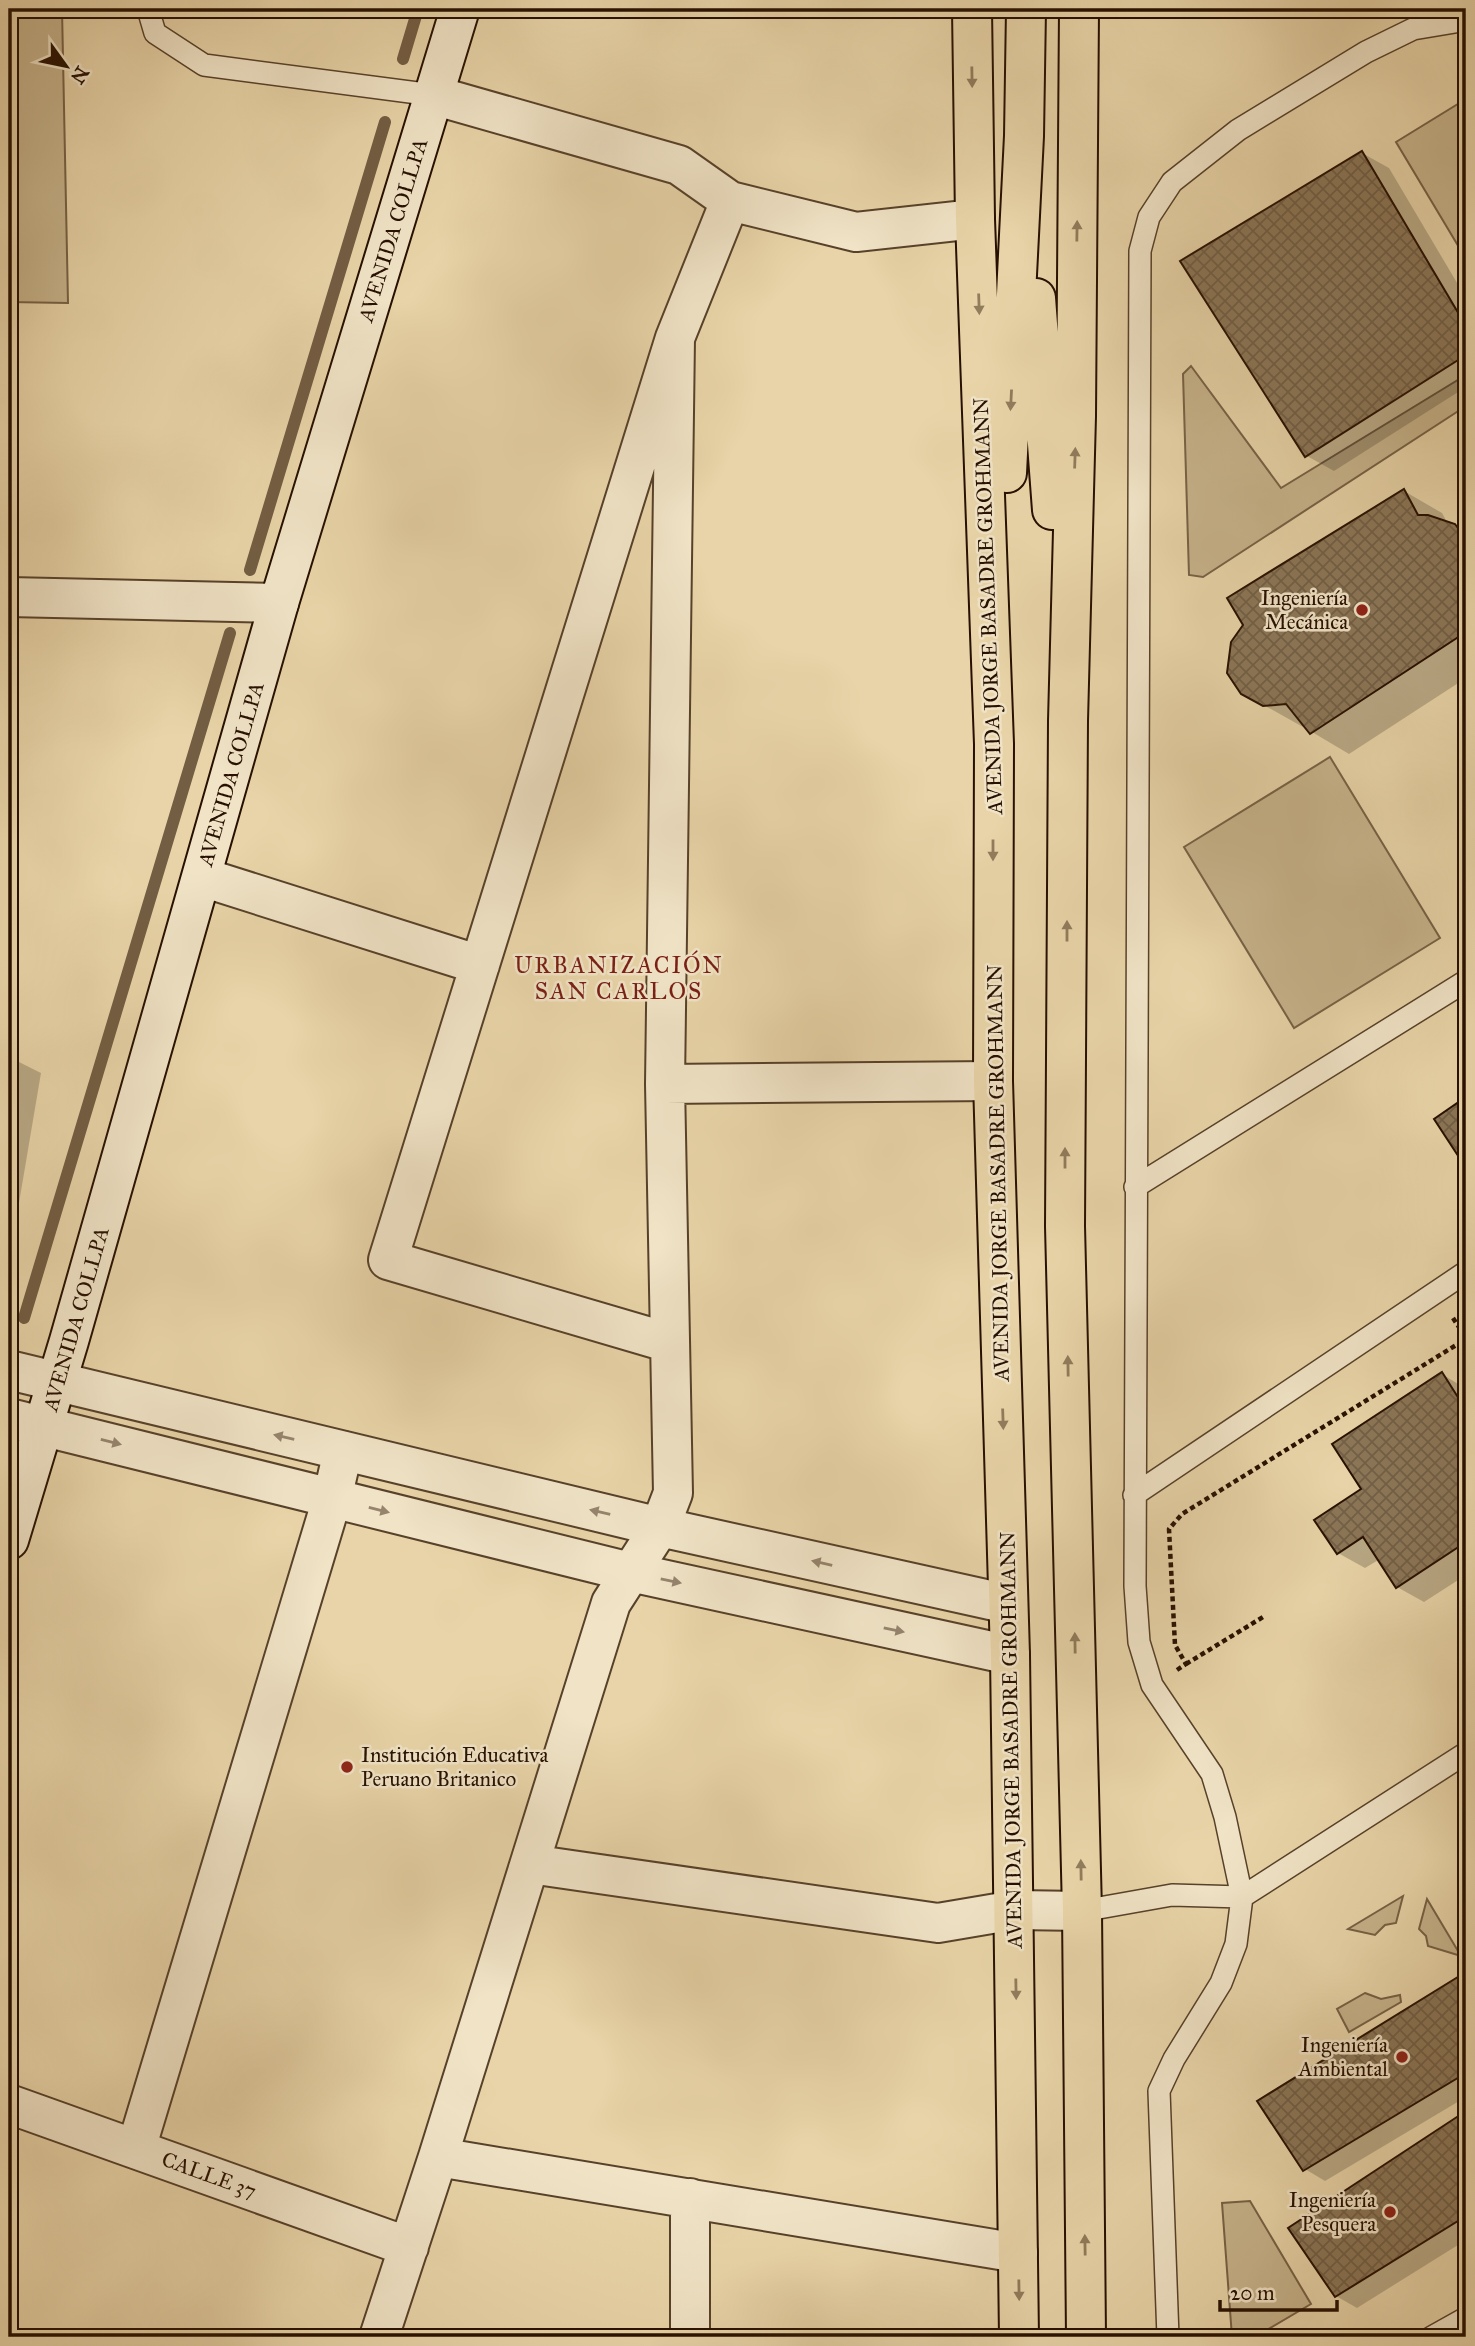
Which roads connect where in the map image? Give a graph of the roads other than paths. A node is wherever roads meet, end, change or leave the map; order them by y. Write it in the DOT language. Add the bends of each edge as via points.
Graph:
graph roads {
  1 [pos="148,9"];
  2 [pos="460,9"];
  3 [pos="972,9"];
  4 [pos="1026,9"];
  5 [pos="1079,9"];
  6 [pos="1466,22"];
  7 [pos="433,95"];
  8 [pos="1024,136"];
  9 [pos="730,201"];
  10 [pos="975,219"];
  11 [pos="675,338"];
  12 [pos="9,597"];
  13 [pos="279,603"];
  14 [pos="1068,721"];
  15 [pos="994,744"];
  16 [pos="202,877"];
  17 [pos="480,965"];
  18 [pos="1466,981"];
  19 [pos="993,1081"];
  20 [pos="665,1084"];
  21 [pos="1135,1187"];
  22 [pos="1466,1272"];
  23 [pos="670,1343"];
  24 [pos="9,1370"];
  25 [pos="57,1383"];
  26 [pos="27,1422"];
  27 [pos="343,1451"];
  28 [pos="1134,1495"];
  29 [pos="332,1499"];
  30 [pos="660,1527"];
  31 [pos="9,1540"];
  32 [pos="630,1572"];
  33 [pos="1008,1604"];
  34 [pos="1010,1655"];
  35 [pos="1466,1753"];
  36 [pos="530,1864"];
  37 [pos="1242,1897"];
  38 [pos="1015,1910"];
  39 [pos="1082,1911"];
  40 [pos="9,2104"];
  41 [pos="136,2149"];
  42 [pos="439,2157"];
  43 [pos="690,2199"];
  44 [pos="409,2247"];
  45 [pos="1018,2253"];
  46 [pos="1466,2318"];
  47 [pos="379,2337"];
  48 [pos="690,2337"];
  49 [pos="1019,2337"];
  50 [pos="1086,2337"];
  51 [pos="1168,2337"];
  52 [pos="1432,2337"];
  1 -- 7 [label="lane" via="155,33 204,65"];
  2 -- 7 [label="street, AVENIDA COLLPA"];
  3 -- 10 [label="highway, AVENIDA JORGE BASADRE GROHMANN, one-way"];
  4 -- 8 [label="highway"];
  14 -- 5 [label="highway, one-way"];
  6 -- 21 [label="lane" via="1413,29 1366,52 1238,130 1171,182 1149,217 1140,251"];
  7 -- 9 [label="street" via="679,165"];
  7 -- 13 [label="street, AVENIDA COLLPA"];
  8 -- 14 [label="highway"];
  8 -- 15 [label="highway, one-way"];
  9 -- 10 [label="street" via="856,232"];
  9 -- 11 [label="street"];
  10 -- 15 [label="highway, AVENIDA JORGE BASADRE GROHMANN, one-way"];
  11 -- 17 [label="street"];
  11 -- 20 [label="street"];
  12 -- 13 [label="street"];
  13 -- 16 [label="street, AVENIDA COLLPA"];
  39 -- 14 [label="highway, one-way" via="1065,1226"];
  15 -- 19 [label="highway, AVENIDA JORGE BASADRE GROHMANN, one-way"];
  16 -- 17 [label="street"];
  16 -- 25 [label="street, AVENIDA COLLPA"];
  17 -- 23 [label="street" via="388,1260"];
  18 -- 21 [label="lane"];
  19 -- 20 [label="street"];
  19 -- 33 [label="highway, AVENIDA JORGE BASADRE GROHMANN, one-way"];
  20 -- 23 [label="street"];
  21 -- 28 [label="lane"];
  22 -- 28 [label="lane"];
  23 -- 30 [label="street" via="673,1493"];
  24 -- 25 [label="street"];
  25 -- 26 [label="street, AVENIDA COLLPA"];
  27 -- 25 [label="street, one-way"];
  26 -- 29 [label="street, one-way"];
  26 -- 31 [label="street, AVENIDA COLLPA"];
  27 -- 29 [label="street"];
  30 -- 27 [label="street, one-way"];
  28 -- 37 [label="lane" via="1139,1642 1152,1685 1212,1774"];
  29 -- 32 [label="street, one-way"];
  29 -- 41 [label="street"];
  30 -- 32 [label="street"];
  33 -- 30 [label="street, one-way"];
  32 -- 34 [label="street, one-way"];
  32 -- 36 [label="street" via="611,1603"];
  33 -- 34 [label="highway, AVENIDA JORGE BASADRE GROHMANN"];
  34 -- 38 [label="highway, AVENIDA JORGE BASADRE GROHMANN"];
  35 -- 37 [label="lane"];
  36 -- 38 [label="street" via="937,1923"];
  36 -- 42 [label="street"];
  37 -- 39 [label="lane" via="1172,1895"];
  37 -- 51 [label="lane" via="1236,1944 1221,1983 1159,2091"];
  38 -- 39 [label="street"];
  38 -- 45 [label="highway, AVENIDA JORGE BASADRE GROHMANN, one-way"];
  50 -- 39 [label="highway, one-way"];
  40 -- 41 [label="street, CALLE 37"];
  41 -- 44 [label="street, CALLE 37"];
  42 -- 43 [label="street"];
  42 -- 44 [label="street"];
  43 -- 45 [label="street"];
  43 -- 48 [label="street"];
  44 -- 47 [label="street"];
  45 -- 49 [label="highway, AVENIDA JORGE BASADRE GROHMANN, one-way"];
  46 -- 52 [label="lane"];
}
